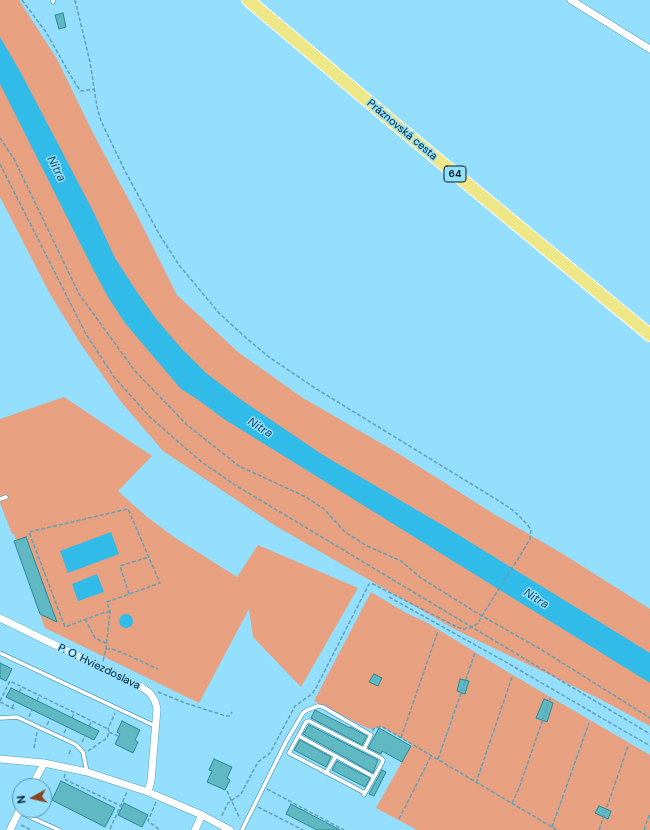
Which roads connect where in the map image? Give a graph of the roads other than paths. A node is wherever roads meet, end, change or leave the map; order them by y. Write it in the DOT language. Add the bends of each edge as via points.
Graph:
graph roads {
  1 [pos="248,0"];
  2 [pos="571,0"];
  3 [pos="650,50"];
  4 [pos="650,335"];
  5 [pos="6,497"];
  6 [pos="0,499"];
  7 [pos="0,618"];
  8 [pos="0,652"];
  9 [pos="0,718"];
  10 [pos="156,726"];
  11 [pos="298,736"];
  12 [pos="364,749"];
  13 [pos="336,756"];
  14 [pos="0,759"];
  15 [pos="44,763"];
  16 [pos="87,772"];
  17 [pos="326,773"];
  18 [pos="374,777"];
  19 [pos="36,778"];
  20 [pos="148,792"];
  21 [pos="202,815"];
  22 [pos="16,818"];
  23 [pos="34,818"];
  24 [pos="10,830"];
  25 [pos="59,830"];
  26 [pos="194,830"];
  27 [pos="230,830"];
  28 [pos="242,830"];
  1 -- 4 [label="main road, Práznovská cesta / 64"];
  2 -- 3 [label="street"];
  5 -- 6 [label="lane"];
  7 -- 10 [label="street, P. O. Hviezdoslava" via="147,690 157,709"];
  8 -- 10 [label="lane"];
  9 -- 16 [label="lane" via="17,717 75,744 83,752"];
  10 -- 20 [label="street, P. O. Hviezdoslava"];
  11 -- 12 [label="lane" via="309,720"];
  11 -- 13 [label="lane"];
  11 -- 17 [label="lane" via="289,754"];
  12 -- 18 [label="lane" via="383,760"];
  12 -- 28 [label="lane" via="371,735 327,708 311,707 299,720"];
  13 -- 17 [label="lane"];
  13 -- 18 [label="lane"];
  14 -- 15 [label="street"];
  15 -- 16 [label="street"];
  15 -- 19 [label="street"];
  16 -- 20 [label="street"];
  17 -- 18 [label="lane" via="365,794"];
  20 -- 21 [label="street"];
  21 -- 26 [label="street"];
  21 -- 27 [label="street"];
  22 -- 24 [label="street"];
  23 -- 25 [label="lane"];
}
